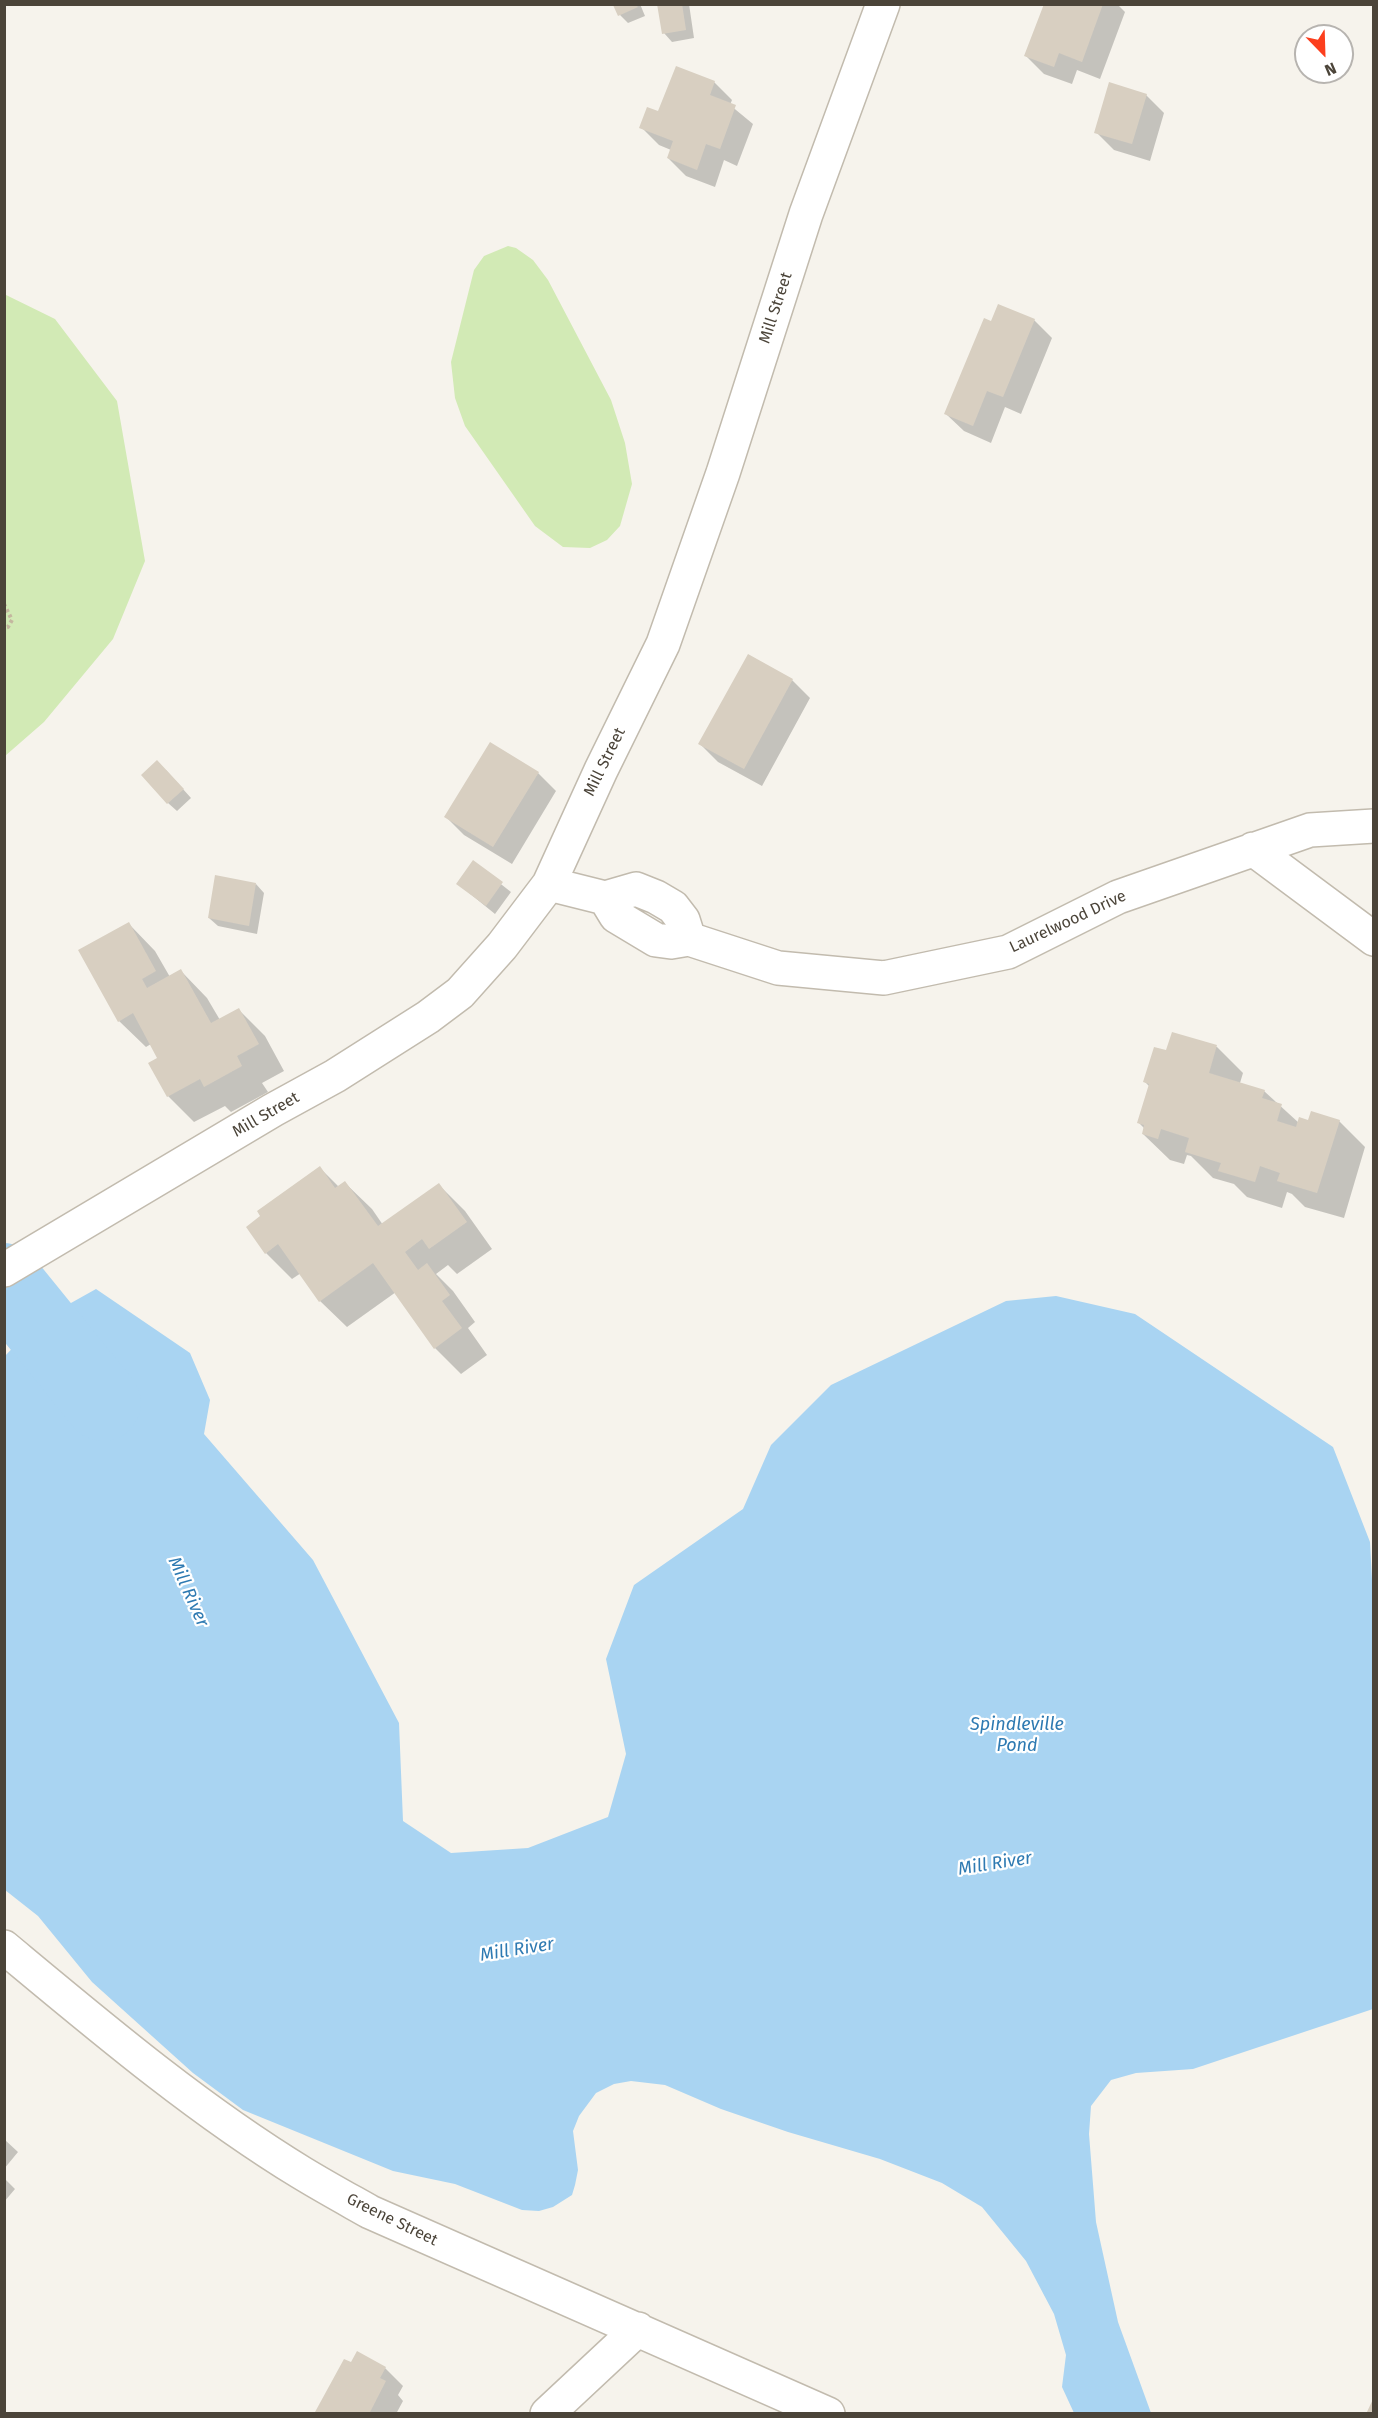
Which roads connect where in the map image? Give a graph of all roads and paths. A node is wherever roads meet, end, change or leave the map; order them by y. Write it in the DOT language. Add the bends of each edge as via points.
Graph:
graph roads {
  1 [pos="884,4"];
  2 [pos="4,604"];
  3 [pos="4,628"];
  4 [pos="1374,826"];
  5 [pos="1253,849"];
  6 [pos="549,884"];
  7 [pos="1374,939"];
  8 [pos="9,1267"];
  9 [pos="4,1947"];
  10 [pos="638,2329"];
  11 [pos="547,2414"];
  12 [pos="828,2414"];
  1 -- 6 [label="street, Mill Street" via="806,214 663,644"];
  2 -- 3 [label="path" via="12,620"];
  4 -- 5 [label="street, Laurelwood Drive" via="1310,830"];
  5 -- 6 [label="street, Laurelwood Drive" via="1118,897 1008,952 884,978 778,968 689,939 656,940 616,916 605,898"];
  5 -- 7 [label="street"];
  6 -- 8 [label="street, Mill Street" via="460,993 428,1017 335,1076"];
  9 -- 10 [label="street, Greene Street" via="141,2058 301,2172 370,2212"];
  10 -- 11 [label="street"];
  10 -- 12 [label="street, Greene Street"];
}
